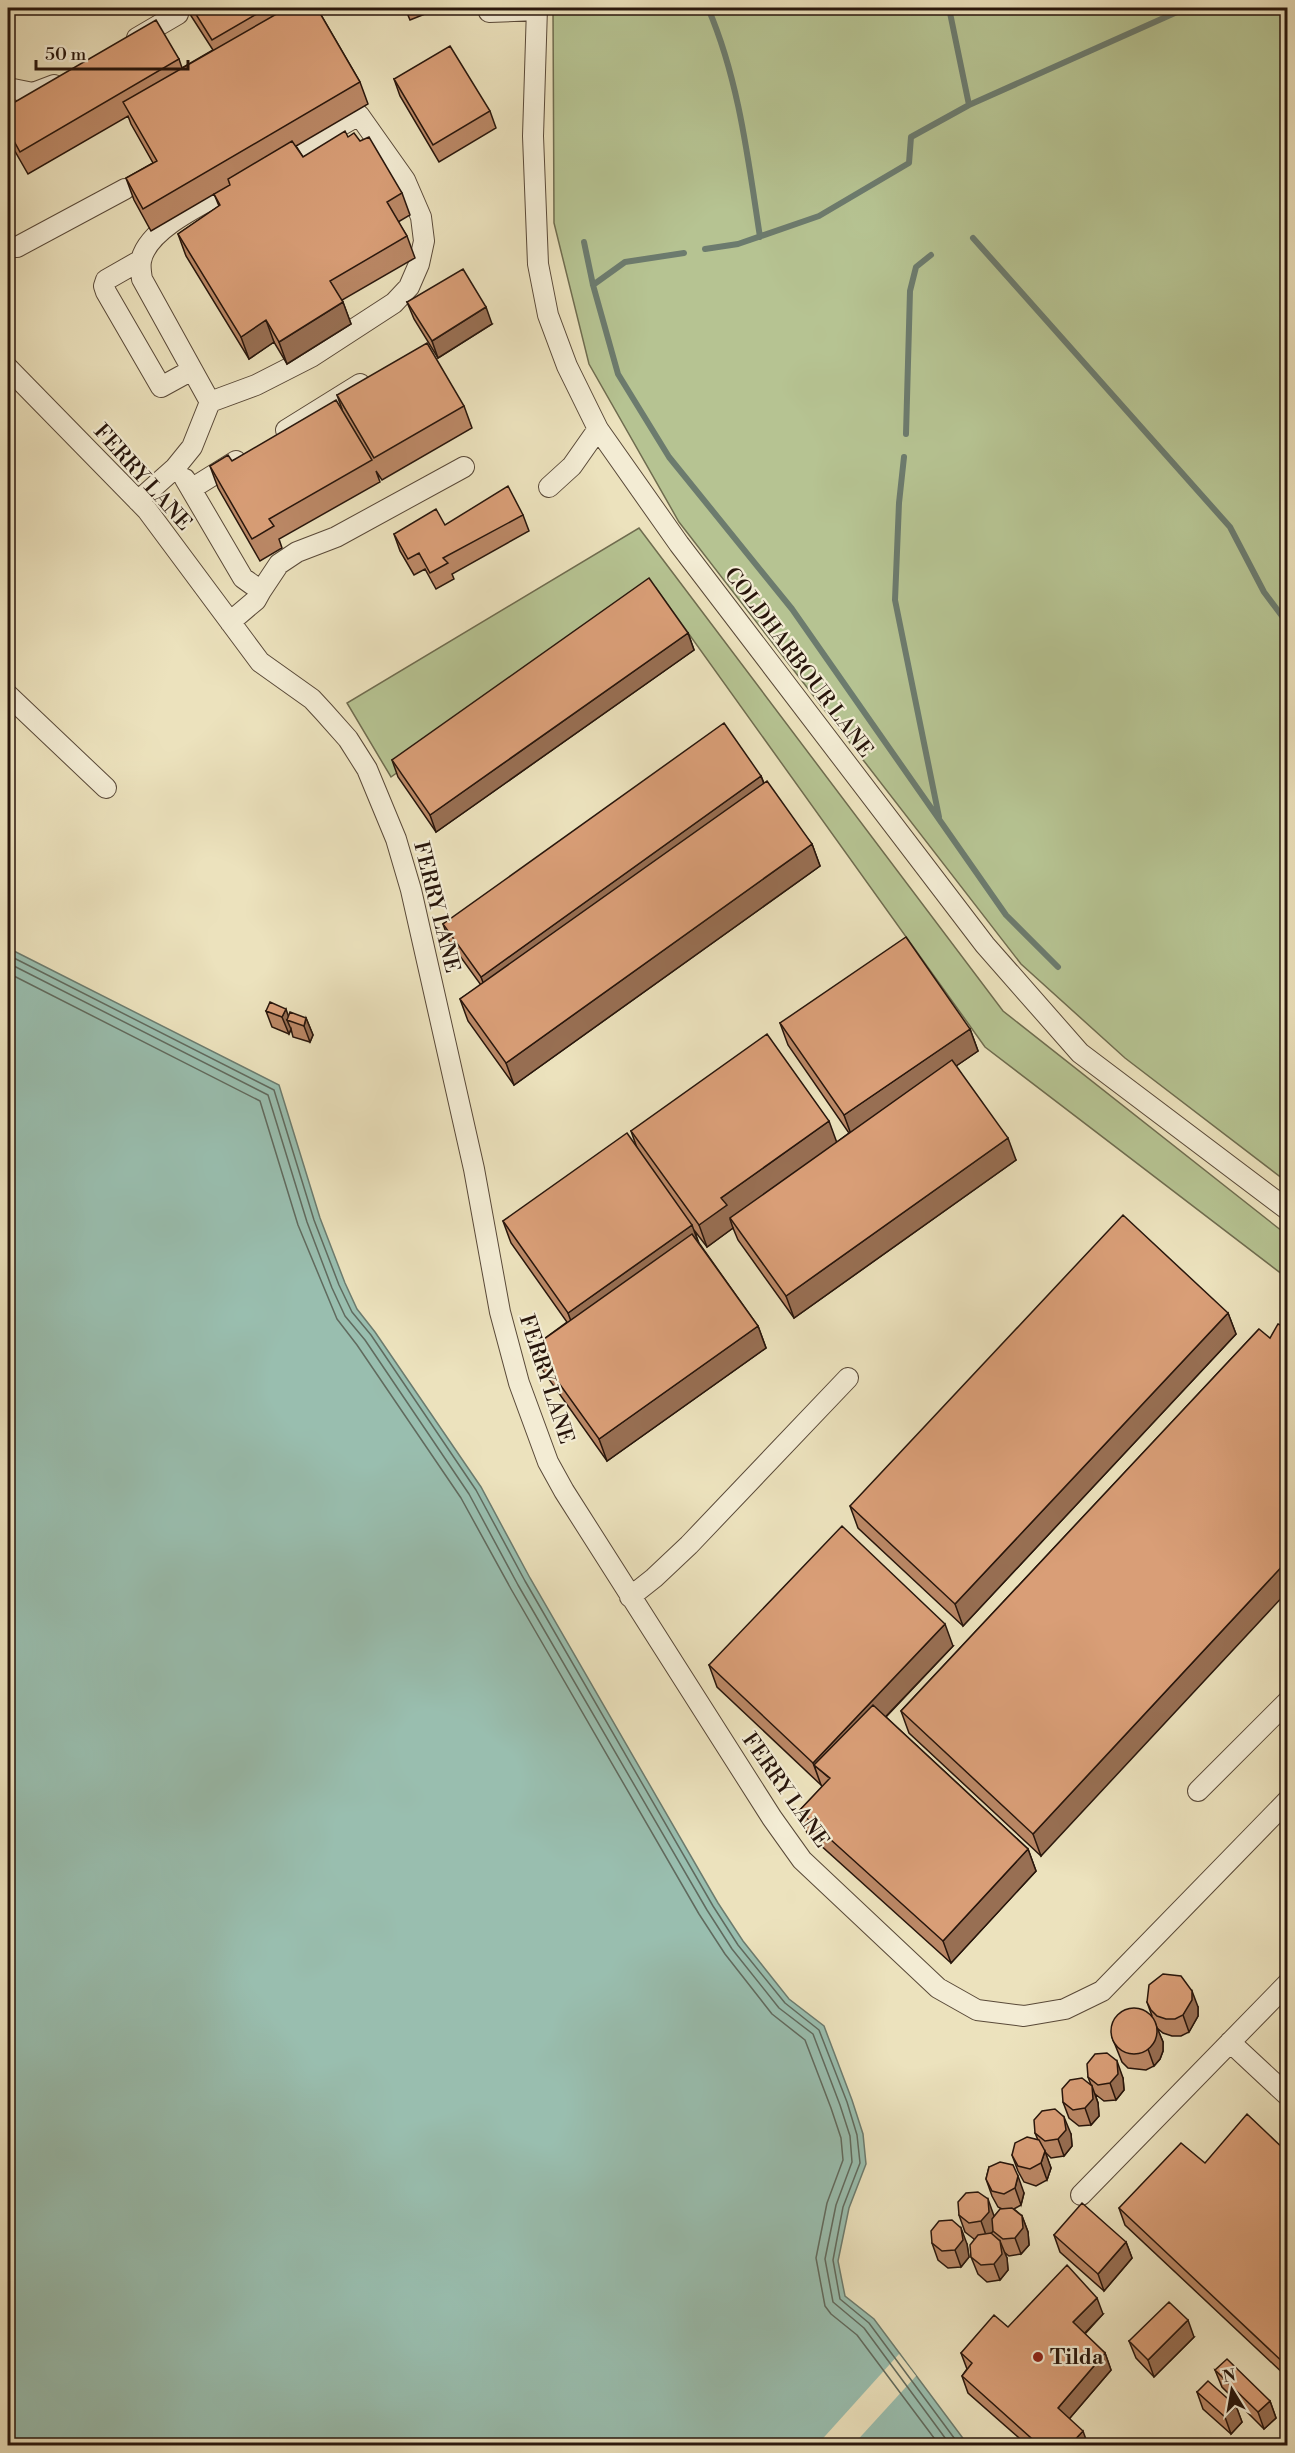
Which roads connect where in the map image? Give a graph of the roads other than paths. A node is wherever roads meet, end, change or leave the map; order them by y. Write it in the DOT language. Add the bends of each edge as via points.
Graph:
graph roads {
  1 [pos="537,9"];
  2 [pos="489,12"];
  3 [pos="178,14"];
  4 [pos="118,49"];
  5 [pos="68,79"];
  6 [pos="8,88"];
  7 [pos="125,189"];
  8 [pos="8,247"];
  9 [pos="141,260"];
  10 [pos="8,368"];
  11 [pos="192,370"];
  12 [pos="376,374"];
  13 [pos="210,402"];
  14 [pos="598,429"];
  15 [pos="275,437"];
  16 [pos="255,449"];
  17 [pos="464,467"];
  18 [pos="175,468"];
  19 [pos="549,487"];
  20 [pos="191,489"];
  21 [pos="138,501"];
  22 [pos="261,591"];
  23 [pos="230,622"];
  24 [pos="8,695"];
  25 [pos="106,788"];
  26 [pos="1287,1210"];
  27 [pos="848,1378"];
  28 [pos="630,1597"];
  29 [pos="1287,1701"];
  30 [pos="1198,1791"];
  31 [pos="1287,1800"];
  32 [pos="1287,1983"];
  33 [pos="1230,2042"];
  34 [pos="1286,2092"];
  35 [pos="1081,2195"];
  1 -- 2 [label="street"];
  1 -- 14 [label="street, COLDHARBOUR LANE" via="533,136 538,264 548,315 567,366"];
  3 -- 4 [label="street"];
  5 -- 6 [label="street" via="33,93"];
  7 -- 8 [label="street" via="17,247"];
  9 -- 11 [label="street" via="142,279"];
  9 -- 11 [label="street" via="106,280 106,292 161,387"];
  9 -- 13 [label="street" via="149,243 164,227 359,115 405,180 421,217 424,241 409,286 394,303 311,357 256,385"];
  10 -- 21 [label="street, FERRY LANE"];
  11 -- 13 [label="street"];
  12 -- 15 [label="street"];
  13 -- 18 [label="street" via="192,447"];
  14 -- 19 [label="street" via="572,466"];
  14 -- 26 [label="street, COLDHARBOUR LANE" via="686,554 992,953 1080,1053"];
  16 -- 20 [label="street"];
  17 -- 22 [label="street" via="336,537 297,552 279,564"];
  18 -- 20 [label="street"];
  18 -- 21 [label="street"];
  20 -- 22 [label="street" via="243,578"];
  21 -- 23 [label="street, FERRY LANE"];
  22 -- 23 [label="street"];
  23 -- 28 [label="street, FERRY LANE" via="260,662 312,699 367,769 411,890 474,1169 500,1312 519,1383 548,1462"];
  24 -- 25 [label="street"];
  27 -- 28 [label="street" via="689,1545"];
  28 -- 31 [label="street, FERRY LANE" via="802,1860 938,1988 976,2010 1024,2016 1065,2009 1102,1991"];
  29 -- 30 [label="street"];
  32 -- 33 [label="street"];
  33 -- 34 [label="street"];
  33 -- 35 [label="street"];
}
